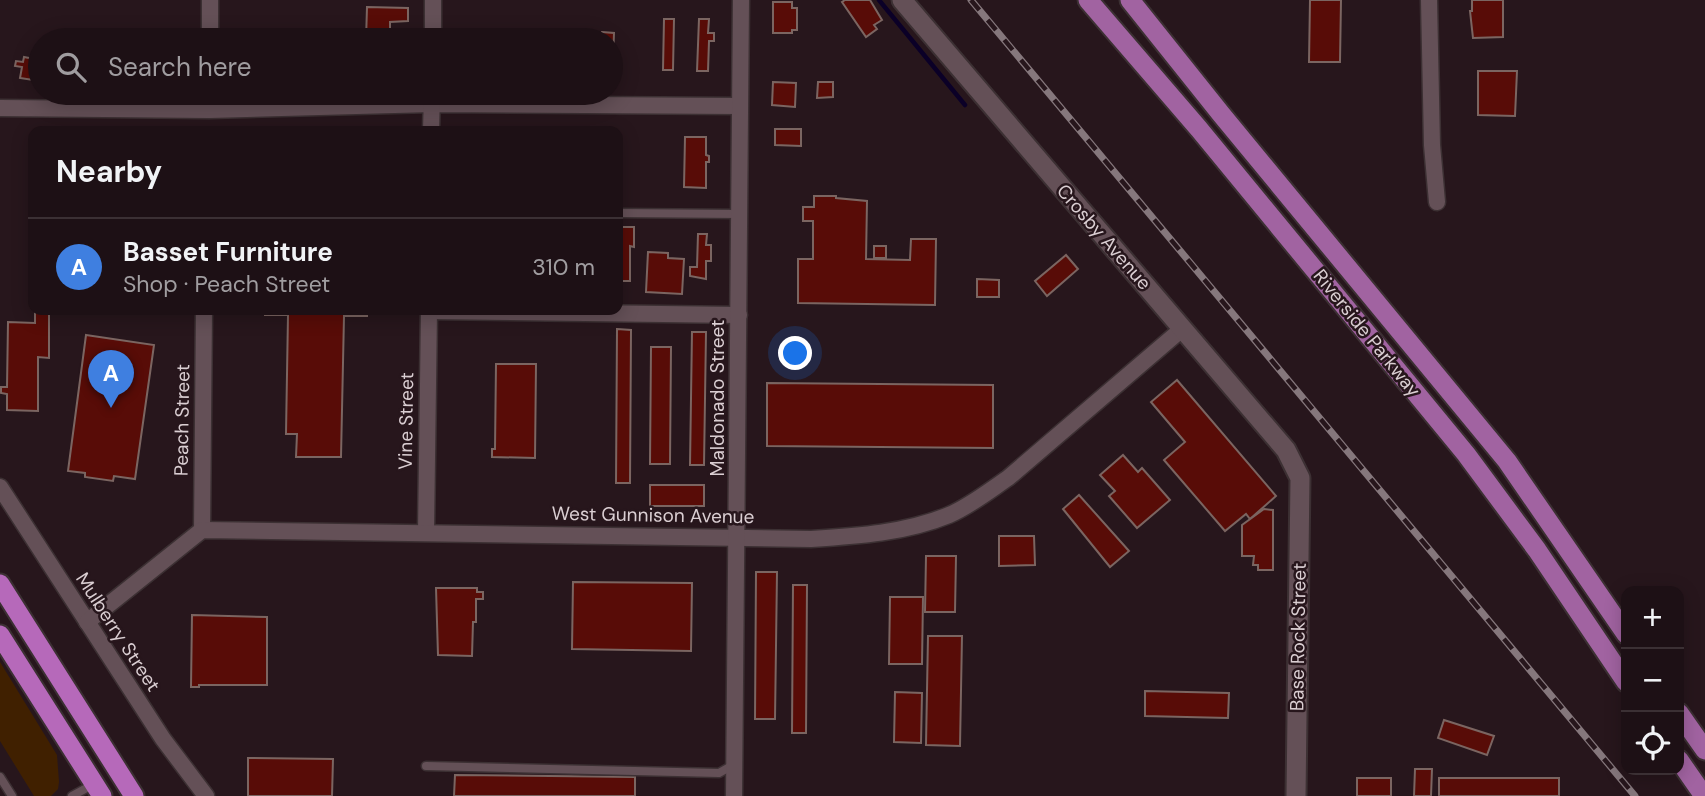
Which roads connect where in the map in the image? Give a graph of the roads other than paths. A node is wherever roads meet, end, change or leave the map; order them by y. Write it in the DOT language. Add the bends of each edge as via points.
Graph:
graph roads {
  1 [pos="210,0"];
  2 [pos="433,0"];
  3 [pos="741,0"];
  4 [pos="902,0"];
  5 [pos="1088,0"];
  6 [pos="1130,0"];
  7 [pos="1137,0"];
  8 [pos="1430,0"];
  9 [pos="1149,23"];
  10 [pos="210,28"];
  11 [pos="433,28"];
  12 [pos="623,103"];
  13 [pos="104,105"];
  14 [pos="432,105"];
  15 [pos="738,106"];
  16 [pos="0,108"];
  17 [pos="431,126"];
  18 [pos="1437,202"];
  19 [pos="623,213"];
  20 [pos="740,214"];
  21 [pos="623,313"];
  22 [pos="204,315"];
  23 [pos="429,315"];
  24 [pos="739,315"];
  25 [pos="1182,329"];
  26 [pos="1300,478"];
  27 [pos="0,487"];
  28 [pos="202,530"];
  29 [pos="426,532"];
  30 [pos="737,538"];
  31 [pos="0,584"];
  32 [pos="87,622"];
  33 [pos="1621,627"];
  34 [pos="0,635"];
  35 [pos="1621,675"];
  36 [pos="1684,720"];
  37 [pos="1705,750"];
  38 [pos="735,764"];
  39 [pos="426,766"];
  40 [pos="1684,767"];
  41 [pos="0,777"];
  42 [pos="98,790"];
  43 [pos="12,796"];
  44 [pos="72,796"];
  45 [pos="134,796"];
  46 [pos="206,796"];
  47 [pos="734,796"];
  48 [pos="1296,796"];
  49 [pos="1704,796"];
  1 -- 10 [label="street"];
  2 -- 11 [label="street"];
  3 -- 15 [label="street, Maldonado Street"];
  4 -- 25 [label="street, Crosby Avenue"];
  5 -- 35 [label="main road, Riverside Parkway" via="1466,454"];
  6 -- 9 [label="main road, Riverside Parkway"];
  7 -- 9 [label="main road"];
  8 -- 18 [label="street"];
  9 -- 33 [label="main road, Riverside Parkway" via="1507,461"];
  12 -- 15 [label="street"];
  13 -- 16 [label="street"];
  14 -- 17 [label="street"];
  15 -- 20 [label="street, Maldonado Street"];
  19 -- 20 [label="lane"];
  20 -- 24 [label="street, Maldonado Street"];
  21 -- 24 [label="street"];
  22 -- 28 [label="street, Peach Street"];
  23 -- 29 [label="street, Vine Street"];
  24 -- 30 [label="street, Maldonado Street"];
  25 -- 26 [label="street, Crosby Avenue" via="1286,450"];
  25 -- 30 [label="street, West Gunnison Avenue" via="1008,478 950,514 910,528 857,536"];
  26 -- 48 [label="street, Base Rock Street"];
  27 -- 32 [label="street, Mulberry Street"];
  28 -- 29 [label="street, West Gunnison Avenue"];
  28 -- 32 [label="street"];
  29 -- 30 [label="street, West Gunnison Avenue"];
  30 -- 38 [label="street, Maldonado Street"];
  31 -- 45 [label="highway"];
  32 -- 46 [label="street, Mulberry Street"];
  34 -- 42 [label="highway"];
  36 -- 37 [label="main road"];
  38 -- 39 [label="lane" via="719,772"];
  38 -- 47 [label="street, Maldonado Street"];
  40 -- 49 [label="main road"];
  41 -- 43 [label="lane"];
  42 -- 44 [label="lane"];
}
